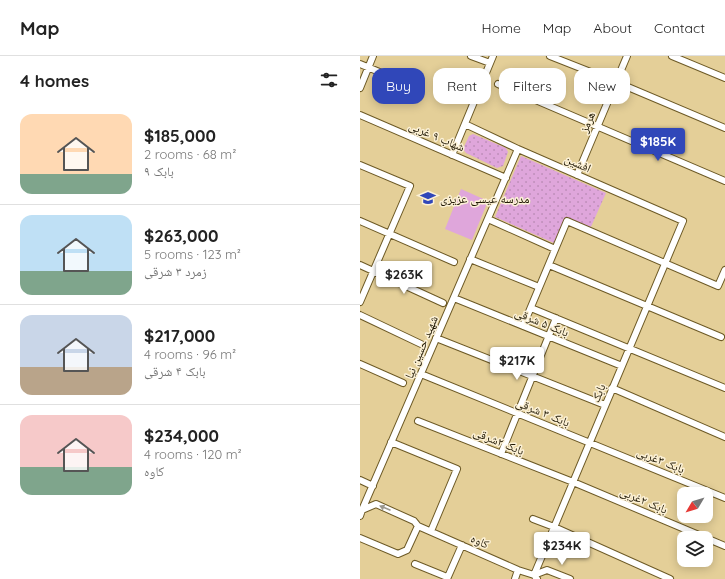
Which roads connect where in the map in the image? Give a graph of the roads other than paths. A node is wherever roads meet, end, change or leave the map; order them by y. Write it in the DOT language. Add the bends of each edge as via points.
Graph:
graph roads {
  1 [pos="373,56"];
  2 [pos="471,56"];
  3 [pos="493,56"];
  4 [pos="550,56"];
  5 [pos="627,56"];
  6 [pos="672,56"];
  7 [pos="490,63"];
  8 [pos="360,64"];
  9 [pos="369,68"];
  10 [pos="580,68"];
  11 [pos="622,68"];
  12 [pos="372,69"];
  13 [pos="725,78"];
  14 [pos="498,84"];
  15 [pos="360,88"];
  16 [pos="630,88"];
  17 [pos="607,104"];
  18 [pos="360,115"];
  19 [pos="465,124"];
  20 [pos="598,126"];
  21 [pos="725,128"];
  22 [pos="518,149"];
  23 [pos="452,155"];
  24 [pos="360,165"];
  25 [pos="577,175"];
  26 [pos="506,178"];
  27 [pos="725,181"];
  28 [pos="488,219"];
  29 [pos="360,221"];
  30 [pos="683,221"];
  31 [pos="389,233"];
  32 [pos="555,249"];
  33 [pos="470,260"];
  34 [pos="454,262"];
  35 [pos="665,263"];
  36 [pos="360,265"];
  37 [pos="549,265"];
  38 [pos="373,270"];
  39 [pos="725,270"];
  40 [pos="539,287"];
  41 [pos="454,298"];
  42 [pos="360,302"];
  43 [pos="443,303"];
  44 [pos="647,307"];
  45 [pos="531,308"];
  46 [pos="360,315"];
  47 [pos="556,318"];
  48 [pos="523,326"];
  49 [pos="549,337"];
  50 [pos="721,337"];
  51 [pos="436,338"];
  52 [pos="421,344"];
  53 [pos="629,348"];
  54 [pos="360,364"];
  55 [pos="622,366"];
  56 [pos="421,374"];
  57 [pos="532,377"];
  58 [pos="403,382"];
  59 [pos="612,388"];
  60 [pos="725,388"];
  61 [pos="605,405"];
  62 [pos="517,414"];
  63 [pos="418,421"];
  64 [pos="725,437"];
  65 [pos="391,442"];
  66 [pos="589,443"];
  67 [pos="501,454"];
  68 [pos="360,480"];
  69 [pos="573,482"];
  70 [pos="373,486"];
  71 [pos="725,498"];
  72 [pos="361,513"];
  73 [pos="533,519"];
  74 [pos="418,526"];
  75 [pos="554,527"];
  76 [pos="431,531"];
  77 [pos="689,531"];
  78 [pos="360,539"];
  79 [pos="713,541"];
  80 [pos="462,545"];
  81 [pos="725,546"];
  82 [pos="415,564"];
  83 [pos="518,570"];
  84 [pos="535,577"];
  85 [pos="447,578"];
  86 [pos="515,579"];
  87 [pos="570,579"];
  88 [pos="670,579"];
  1 -- 9 [label="street"];
  2 -- 7 [label="street"];
  3 -- 7 [label="street"];
  4 -- 10 [label="street"];
  5 -- 11 [label="street, هرمز"];
  6 -- 13 [label="street"];
  7 -- 19 [label="street"];
  8 -- 9 [label="street"];
  9 -- 12 [label="street"];
  9 -- 15 [label="street"];
  14 -- 20 [label="street"];
  16 -- 21 [label="street"];
  17 -- 20 [label="street, هرمز"];
  18 -- 23 [label="street, شهاب ۹ غربی"];
  19 -- 22 [label="street, افشین"];
  19 -- 23 [label="street"];
  20 -- 25 [label="street, هرمز"];
  20 -- 27 [label="street"];
  22 -- 25 [label="street, افشین"];
  22 -- 26 [label="street, شهید حسین نیا"];
  23 -- 26 [label="street, شهاب ۹ غربی"];
  24 -- 31 [label="street" via="410,186"];
  25 -- 30 [label="street, افشین"];
  26 -- 28 [label="street, شهید حسین نیا"];
  28 -- 32 [label="street"];
  28 -- 33 [label="street, شهید حسین نیا"];
  29 -- 31 [label="street"];
  30 -- 35 [label="street, بابک"];
  31 -- 34 [label="street"];
  31 -- 38 [label="street"];
  32 -- 35 [label="street" via="568,222"];
  32 -- 37 [label="street"];
  33 -- 40 [label="street"];
  33 -- 41 [label="street, شهید حسین نیا"];
  35 -- 39 [label="street" via="718,286"];
  35 -- 44 [label="street, بابک"];
  36 -- 38 [label="street"];
  37 -- 40 [label="street"];
  37 -- 44 [label="street"];
  38 -- 42 [label="street"];
  38 -- 43 [label="street"];
  40 -- 45 [label="street"];
  41 -- 48 [label="street, بابک ۵ شرقی"];
  41 -- 51 [label="street, شهید حسین نیا"];
  44 -- 50 [label="street"];
  44 -- 53 [label="street, بابک"];
  45 -- 47 [label="street"];
  45 -- 48 [label="street"];
  46 -- 52 [label="street"];
  47 -- 49 [label="street"];
  47 -- 53 [label="street"];
  48 -- 49 [label="street, بابک ۵ شرقی"];
  49 -- 55 [label="street, بابک ۵ شرقی"];
  49 -- 57 [label="street"];
  51 -- 56 [label="street, شهید حسین نیا"];
  51 -- 57 [label="street"];
  53 -- 55 [label="street, بابک"];
  53 -- 60 [label="street"];
  54 -- 58 [label="street"];
  55 -- 59 [label="street, بابک"];
  56 -- 62 [label="street, بابک ۳ شرقی"];
  56 -- 65 [label="street, شهید حسین نیا"];
  57 -- 61 [label="street"];
  57 -- 62 [label="street"];
  59 -- 61 [label="street, بابک"];
  59 -- 64 [label="street"];
  61 -- 66 [label="street, بابک"];
  62 -- 66 [label="street, بابک ۳ شرقی"];
  62 -- 67 [label="street"];
  63 -- 67 [label="street, بابک ۲شرقی"];
  65 -- 70 [label="street, شهید حسین نیا"];
  65 -- 76 [label="street" via="457,469"];
  66 -- 69 [label="street, بابک"];
  66 -- 71 [label="street, بابک ۳غربی"];
  67 -- 69 [label="street, بابک ۲شرقی"];
  68 -- 70 [label="street"];
  69 -- 75 [label="street, بابک"];
  69 -- 77 [label="street, بابک ۲غربی"];
  70 -- 72 [label="street, شهید حسین نیا"];
  74 -- 72 [label="street, کاوه, one-way" via="414,521 376,504"];
  73 -- 75 [label="street"];
  74 -- 76 [label="street, کاوه"];
  74 -- 78 [label="street" via="407,550 398,554"];
  75 -- 84 [label="street, بابک"];
  75 -- 88 [label="street"];
  76 -- 80 [label="street, کاوه"];
  79 -- 81 [label="street, بابک ۲غربی"];
  80 -- 83 [label="street, کاوه"];
  80 -- 85 [label="street"];
  82 -- 85 [label="street"];
  83 -- 84 [label="street, کاوه"];
  83 -- 86 [label="street"];
  84 -- 87 [label="street, کاوه" via="547,570"];
}
